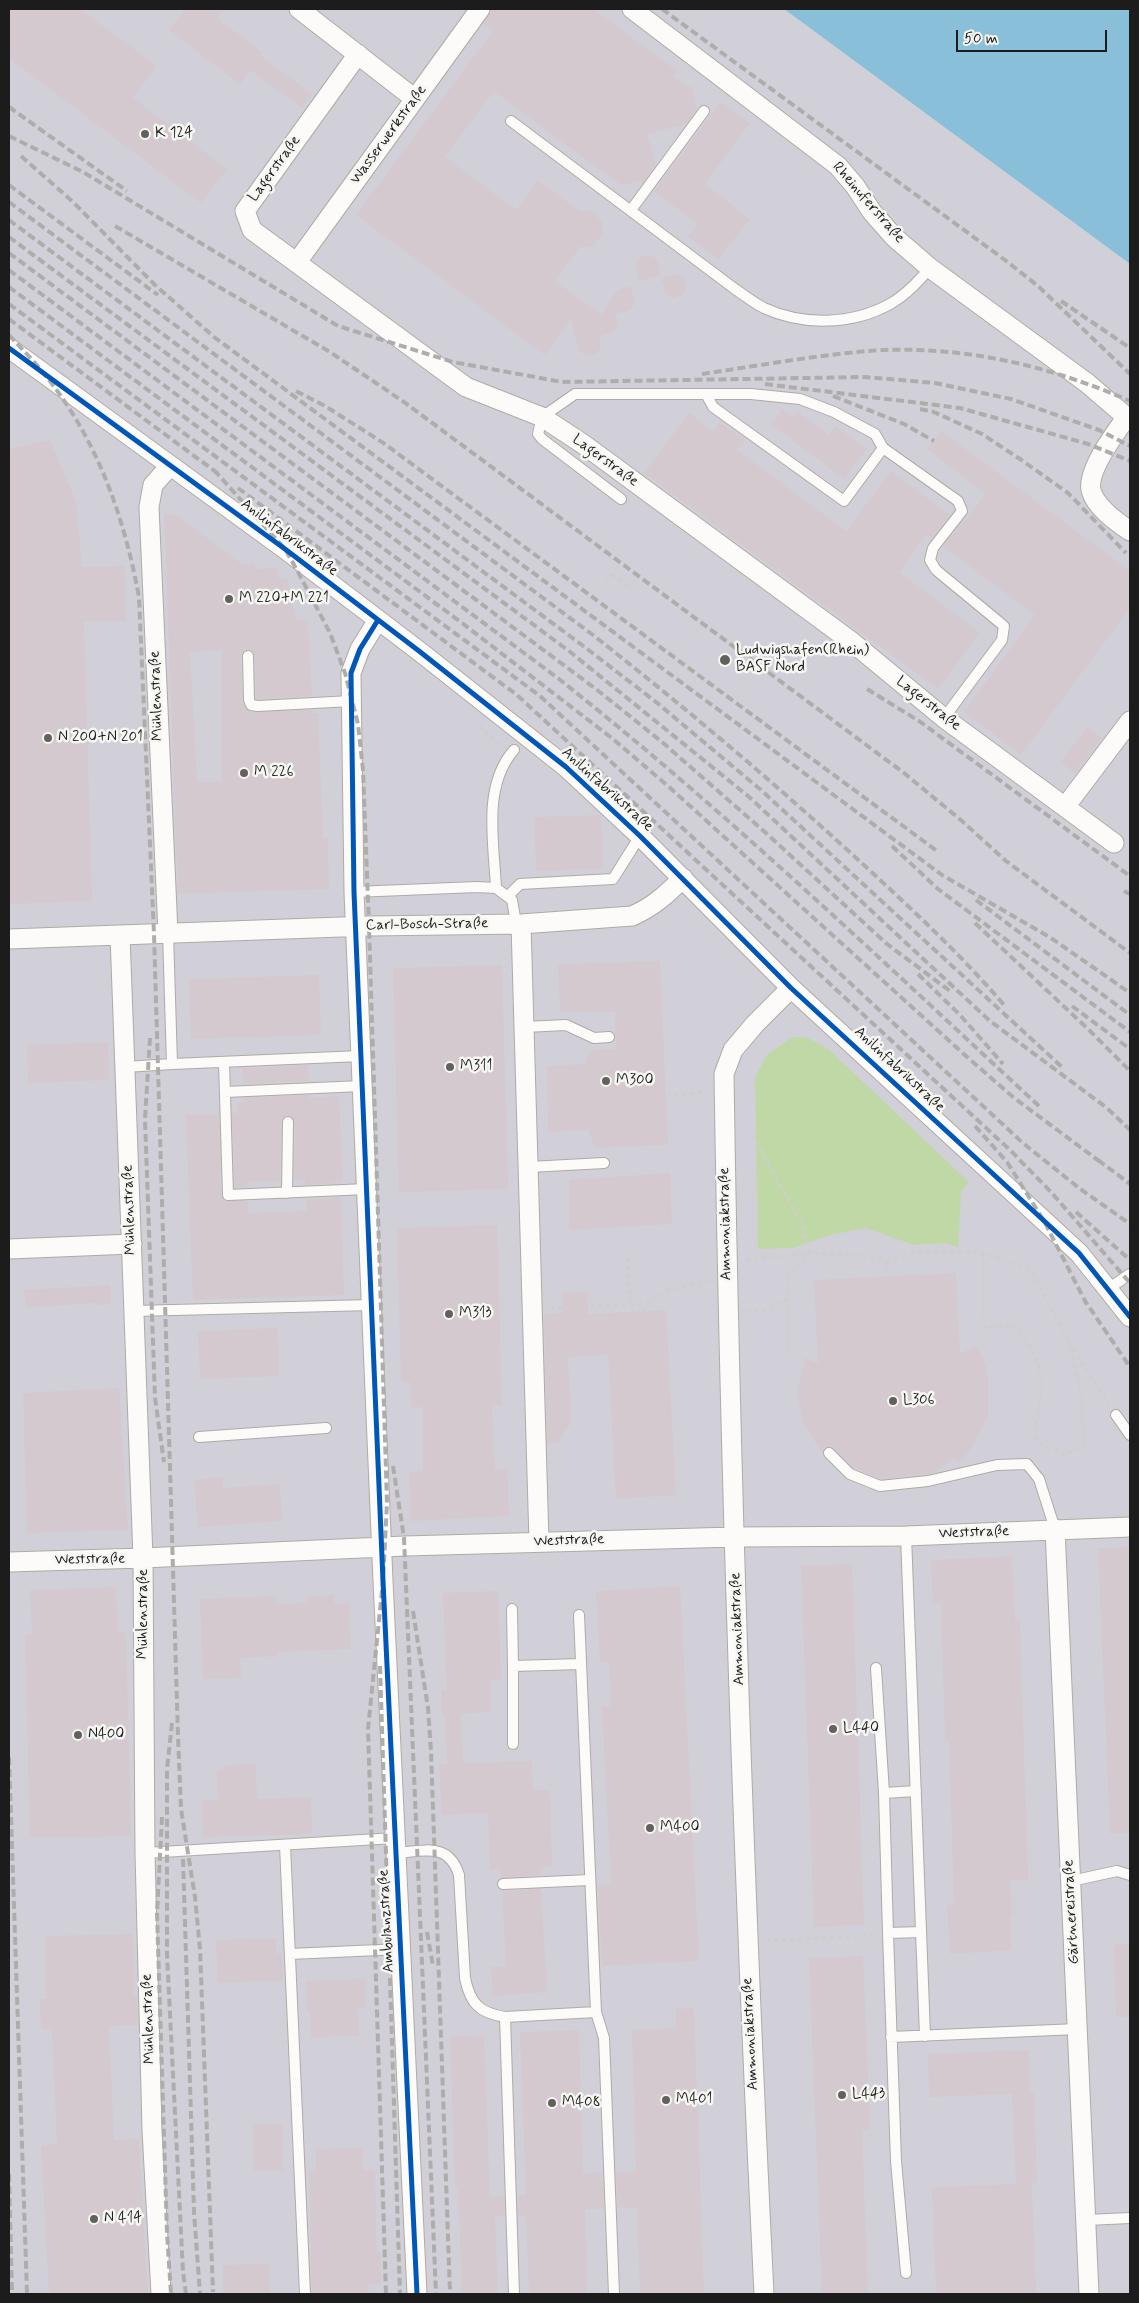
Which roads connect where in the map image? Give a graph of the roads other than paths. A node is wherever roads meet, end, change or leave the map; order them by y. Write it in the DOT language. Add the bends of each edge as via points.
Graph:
graph roads {
  1 [pos="299,9"];
  2 [pos="480,9"];
  3 [pos="632,9"];
  4 [pos="358,54"];
  5 [pos="415,99"];
  6 [pos="704,111"];
  7 [pos="511,121"];
  8 [pos="631,210"];
  9 [pos="297,262"];
  10 [pos="930,268"];
  11 [pos="9,348"];
  12 [pos="706,394"];
  13 [pos="542,417"];
  14 [pos="1128,419"];
  15 [pos="883,448"];
  16 [pos="170,466"];
  17 [pos="621,499"];
  18 [pos="1130,532"];
  19 [pos="378,620"];
  20 [pos="248,656"];
  21 [pos="351,701"];
  22 [pos="944,718"];
  23 [pos="1130,721"];
  24 [pos="512,752"];
  25 [pos="1065,807"];
  26 [pos="640,836"];
  27 [pos="1114,843"];
  28 [pos="683,878"];
  29 [pos="496,888"];
  30 [pos="354,892"];
  31 [pos="508,896"];
  32 [pos="519,923"];
  33 [pos="356,926"];
  34 [pos="168,933"];
  35 [pos="120,935"];
  36 [pos="9,940"];
  37 [pos="790,988"];
  38 [pos="525,1027"];
  39 [pos="609,1037"];
  40 [pos="361,1056"];
  41 [pos="224,1062"];
  42 [pos="172,1064"];
  43 [pos="125,1067"];
  44 [pos="362,1086"];
  45 [pos="224,1092"];
  46 [pos="288,1122"];
  47 [pos="604,1163"];
  48 [pos="529,1167"];
  49 [pos="367,1190"];
  50 [pos="288,1193"];
  51 [pos="132,1244"];
  52 [pos="9,1249"];
  53 [pos="1130,1274"];
  54 [pos="1108,1289"];
  55 [pos="372,1305"];
  56 [pos="134,1311"];
  57 [pos="1130,1317"];
  58 [pos="1116,1415"];
  59 [pos="326,1428"];
  60 [pos="1130,1435"];
  61 [pos="199,1437"];
  62 [pos="829,1453"];
  63 [pos="1130,1528"];
  64 [pos="1055,1530"];
  65 [pos="906,1536"];
  66 [pos="735,1537"];
  67 [pos="539,1542"];
  68 [pos="382,1547"];
  69 [pos="144,1558"];
  70 [pos="9,1562"];
  71 [pos="512,1609"];
  72 [pos="579,1615"];
  73 [pos="581,1664"];
  74 [pos="513,1666"];
  75 [pos="876,1668"];
  76 [pos="513,1744"];
  77 [pos="916,1791"];
  78 [pos="884,1793"];
  79 [pos="285,1845"];
  80 [pos="396,1846"];
  81 [pos="145,1852"];
  82 [pos="1130,1875"];
  83 [pos="590,1880"];
  84 [pos="1071,1881"];
  85 [pos="503,1884"];
  86 [pos="921,1932"];
  87 [pos="888,1933"];
  88 [pos="401,1949"];
  89 [pos="290,1954"];
  90 [pos="596,2012"];
  91 [pos="505,2017"];
  92 [pos="1078,2029"];
  93 [pos="925,2036"];
  94 [pos="891,2037"];
  95 [pos="1130,2218"];
  96 [pos="1086,2220"];
  97 [pos="906,2273"];
  98 [pos="161,2294"];
  99 [pos="304,2294"];
  100 [pos="417,2294"];
  101 [pos="514,2294"];
  102 [pos="614,2294"];
  103 [pos="764,2294"];
  104 [pos="1089,2294"];
  1 -- 4 [label="street"];
  2 -- 5 [label="street, Wasserwerkstraße"];
  3 -- 10 [label="street, Rheinuferstraße" via="838,166 894,237"];
  4 -- 5 [label="street"];
  4 -- 9 [label="street, Lagerstraße" via="245,211 252,230"];
  5 -- 9 [label="street, Wasserwerkstraße"];
  6 -- 8 [label="lane"];
  7 -- 8 [label="lane"];
  8 -- 10 [label="lane" via="764,308 803,321 867,314 890,304"];
  9 -- 13 [label="street, Lagerstraße" via="466,386"];
  10 -- 14 [label="street, Rheinuferstraße" via="1087,383"];
  11 -- 16 [label="street, Anilinfabrikstraße"];
  12 -- 13 [label="lane" via="575,394"];
  12 -- 15 [label="lane" via="752,394 800,400 834,412 875,434"];
  12 -- 15 [label="lane" via="713,407 844,501"];
  13 -- 17 [label="lane" via="538,434 542,439"];
  13 -- 22 [label="street, Lagerstraße" via="584,444 852,642"];
  14 -- 18 [label="street, Rheinuferstraße" via="1104,451 1094,472 1091,489 1100,505"];
  15 -- 22 [label="lane" via="958,501 962,511 933,548 930,560 936,570 1004,626 1002,640"];
  16 -- 19 [label="street, Anilinfabrikstraße"];
  16 -- 34 [label="street, Mühlenstraße" via="153,485 149,507"];
  19 -- 21 [label="street, Ambulanzstraße" via="350,673"];
  19 -- 26 [label="street, Anilinfabrikstraße" via="566,767"];
  20 -- 21 [label="lane" via="251,704"];
  21 -- 30 [label="street, Ambulanzstraße"];
  22 -- 25 [label="street, Lagerstraße"];
  23 -- 25 [label="street"];
  24 -- 29 [label="lane" via="498,773 494,790"];
  25 -- 27 [label="street, Lagerstraße"];
  26 -- 28 [label="street, Anilinfabrikstraße"];
  26 -- 31 [label="lane" via="613,879 520,884"];
  28 -- 32 [label="street, Carl-Bosch-Straße" via="660,900 632,916"];
  28 -- 37 [label="street, Anilinfabrikstraße"];
  29 -- 30 [label="lane"];
  29 -- 31 [label="lane"];
  30 -- 33 [label="street, Ambulanzstraße"];
  31 -- 32 [label="lane"];
  32 -- 33 [label="street, Carl-Bosch-Straße"];
  32 -- 38 [label="street"];
  33 -- 34 [label="street, Carl-Bosch-Straße"];
  33 -- 40 [label="street, Ambulanzstraße"];
  34 -- 35 [label="street, Carl-Bosch-Straße"];
  34 -- 42 [label="lane"];
  35 -- 36 [label="street, Carl-Bosch-Straße"];
  35 -- 43 [label="street, Mühlenstraße"];
  37 -- 54 [label="street, Anilinfabrikstraße" via="1079,1252"];
  37 -- 66 [label="street, Ammoniakstraße" via="733,1050 724,1074"];
  38 -- 39 [label="lane" via="566,1025 594,1038"];
  38 -- 48 [label="street"];
  40 -- 41 [label="lane"];
  40 -- 44 [label="street, Ambulanzstraße"];
  41 -- 42 [label="lane"];
  41 -- 45 [label="lane"];
  42 -- 43 [label="lane"];
  43 -- 51 [label="street, Mühlenstraße"];
  44 -- 45 [label="lane"];
  44 -- 49 [label="street, Ambulanzstraße"];
  45 -- 50 [label="lane" via="228,1195"];
  46 -- 50 [label="lane"];
  47 -- 48 [label="lane"];
  48 -- 67 [label="street"];
  49 -- 50 [label="lane"];
  49 -- 55 [label="street, Ambulanzstraße"];
  51 -- 52 [label="street"];
  51 -- 56 [label="street, Mühlenstraße"];
  53 -- 54 [label="lane"];
  54 -- 57 [label="street, Anilinfabrikstraße"];
  55 -- 56 [label="lane"];
  55 -- 68 [label="street, Ambulanzstraße"];
  56 -- 69 [label="street, Mühlenstraße"];
  58 -- 60 [label="lane"];
  59 -- 61 [label="lane"];
  62 -- 64 [label="lane" via="850,1474 880,1486 928,1481 997,1465 1027,1464 1039,1479"];
  63 -- 64 [label="street, Weststraße"];
  64 -- 65 [label="street, Weststraße"];
  64 -- 84 [label="street, Gärtnereistraße"];
  65 -- 66 [label="street, Weststraße"];
  65 -- 77 [label="lane"];
  66 -- 67 [label="street, Weststraße"];
  66 -- 103 [label="street, Ammoniakstraße" via="747,1942"];
  67 -- 68 [label="street, Weststraße"];
  68 -- 69 [label="street, Weststraße"];
  68 -- 80 [label="street, Ambulanzstraße"];
  69 -- 70 [label="street, Weststraße"];
  69 -- 81 [label="street, Mühlenstraße"];
  71 -- 74 [label="lane"];
  72 -- 73 [label="lane"];
  73 -- 74 [label="lane"];
  73 -- 83 [label="lane"];
  74 -- 76 [label="lane"];
  75 -- 78 [label="lane"];
  77 -- 78 [label="lane"];
  77 -- 86 [label="lane"];
  78 -- 87 [label="lane"];
  79 -- 80 [label="lane"];
  79 -- 81 [label="lane"];
  79 -- 89 [label="lane"];
  80 -- 88 [label="street, Ambulanzstraße"];
  80 -- 91 [label="lane" via="446,1853 456,1863 468,1994 476,2005 491,2015"];
  81 -- 98 [label="street, Mühlenstraße" via="152,2130"];
  82 -- 84 [label="lane" via="1117,1871"];
  83 -- 85 [label="lane"];
  83 -- 90 [label="lane"];
  84 -- 92 [label="street, Gärtnereistraße"];
  86 -- 87 [label="lane"];
  86 -- 93 [label="lane"];
  87 -- 94 [label="lane"];
  88 -- 89 [label="lane"];
  88 -- 100 [label="street, Ambulanzstraße"];
  89 -- 99 [label="lane"];
  90 -- 91 [label="lane"];
  90 -- 102 [label="lane" via="604,2038"];
  91 -- 101 [label="lane"];
  92 -- 93 [label="lane"];
  92 -- 96 [label="street, Gärtnereistraße"];
  93 -- 94 [label="lane"];
  94 -- 97 [label="lane" via="896,2161"];
  95 -- 96 [label="lane"];
  96 -- 104 [label="street, Gärtnereistraße"];
}
